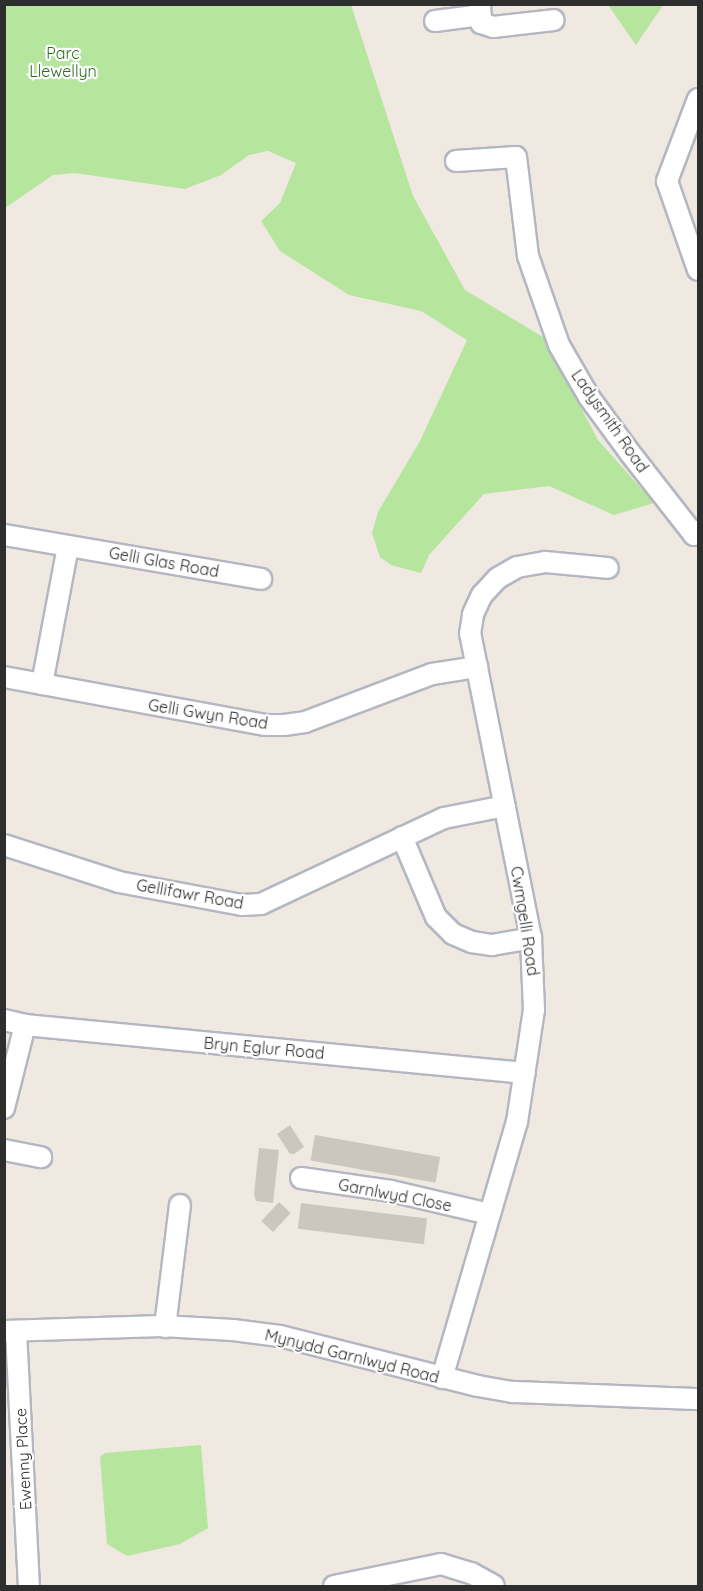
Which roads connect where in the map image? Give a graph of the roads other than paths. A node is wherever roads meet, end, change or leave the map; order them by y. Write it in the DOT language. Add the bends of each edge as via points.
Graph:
graph roads {
  1 [pos="480,10"];
  2 [pos="554,20"];
  3 [pos="435,21"];
  4 [pos="699,99"];
  5 [pos="456,161"];
  6 [pos="699,270"];
  7 [pos="696,533"];
  8 [pos="4,535"];
  9 [pos="68,546"];
  10 [pos="608,568"];
  11 [pos="261,579"];
  12 [pos="477,667"];
  13 [pos="4,678"];
  14 [pos="42,684"];
  15 [pos="505,807"];
  16 [pos="402,837"];
  17 [pos="4,845"];
  18 [pos="531,938"];
  19 [pos="4,1020"];
  20 [pos="25,1025"];
  21 [pos="525,1073"];
  22 [pos="4,1108"];
  23 [pos="4,1150"];
  24 [pos="41,1156"];
  25 [pos="301,1178"];
  26 [pos="180,1205"];
  27 [pos="489,1214"];
  28 [pos="165,1327"];
  29 [pos="10,1331"];
  30 [pos="441,1378"];
  31 [pos="699,1399"];
  32 [pos="370,1582"];
  33 [pos="29,1587"];
  34 [pos="334,1587"];
  35 [pos="494,1587"];
  1 -- 2 [label="street" via="482,23 493,27"];
  1 -- 3 [label="street"];
  4 -- 6 [label="street" via="667,181"];
  5 -- 7 [label="street, Ladysmith Road" via="516,158 528,256 559,345 589,397"];
  8 -- 9 [label="street, Gelli Glas Road"];
  9 -- 11 [label="street, Gelli Glas Road"];
  9 -- 14 [label="street"];
  10 -- 12 [label="street, Cwmgelli Road" via="545,562 517,567 498,578 482,595 473,614 470,634"];
  12 -- 14 [label="street, Gelli Gwyn Road" via="432,674 305,723 284,725 265,725"];
  12 -- 15 [label="street, Cwmgelli Road"];
  13 -- 14 [label="street, Gelli Gwyn Road"];
  15 -- 16 [label="street, Gellifawr Road" via="444,818"];
  15 -- 18 [label="street, Cwmgelli Road"];
  16 -- 17 [label="street, Gellifawr Road" via="279,898 242,905 119,882"];
  16 -- 18 [label="street" via="436,917 453,934 492,945"];
  18 -- 21 [label="street, Cwmgelli Road" via="534,1010"];
  19 -- 20 [label="street, Bryn Eglur Road"];
  20 -- 21 [label="street, Bryn Eglur Road"];
  20 -- 22 [label="street"];
  21 -- 27 [label="street, Cwmgelli Road" via="518,1122"];
  23 -- 24 [label="street"];
  25 -- 27 [label="street, Garnlwyd Close" via="391,1191"];
  26 -- 28 [label="street"];
  27 -- 30 [label="street, Cwmgelli Road"];
  28 -- 29 [label="street, Mynydd Garnlwyd Road"];
  28 -- 30 [label="street, Mynydd Garnlwyd Road" via="280,1336"];
  29 -- 33 [label="street, Ewenny Place" via="25,1487"];
  30 -- 31 [label="street, Mynydd Garnlwyd Road" via="513,1392"];
  32 -- 34 [label="street"];
  32 -- 35 [label="street" via="441,1564 471,1573"];
}
